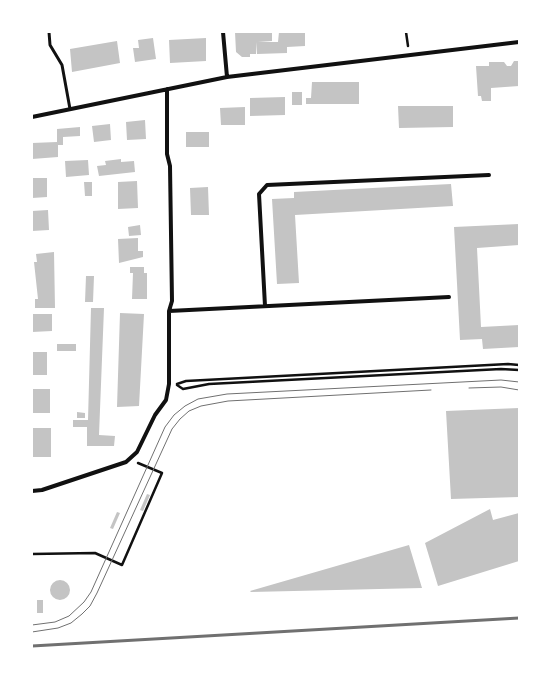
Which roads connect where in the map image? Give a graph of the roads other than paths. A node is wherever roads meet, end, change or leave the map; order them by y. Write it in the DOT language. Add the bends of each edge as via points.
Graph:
graph roads {
  1 [pos="49,32"];
  2 [pos="223,32"];
  3 [pos="519,42"];
  4 [pos="227,78"];
  5 [pos="167,89"];
  6 [pos="70,109"];
  7 [pos="32,117"];
  8 [pos="489,175"];
  9 [pos="449,297"];
  10 [pos="265,306"];
  11 [pos="169,311"];
  12 [pos="32,491"];
  1 -- 6 [label="lane" via="50,45 62,65"];
  2 -- 4 [label="street"];
  3 -- 4 [label="street"];
  4 -- 5 [label="street"];
  5 -- 6 [label="street"];
  5 -- 11 [label="street" via="172,270 172,302"];
  6 -- 7 [label="street"];
  8 -- 10 [label="street" via="267,185 259,194"];
  9 -- 10 [label="street"];
  10 -- 11 [label="street"];
  11 -- 12 [label="street" via="169,384 166,400 155,415 137,452 132,458 117,466"];
}
